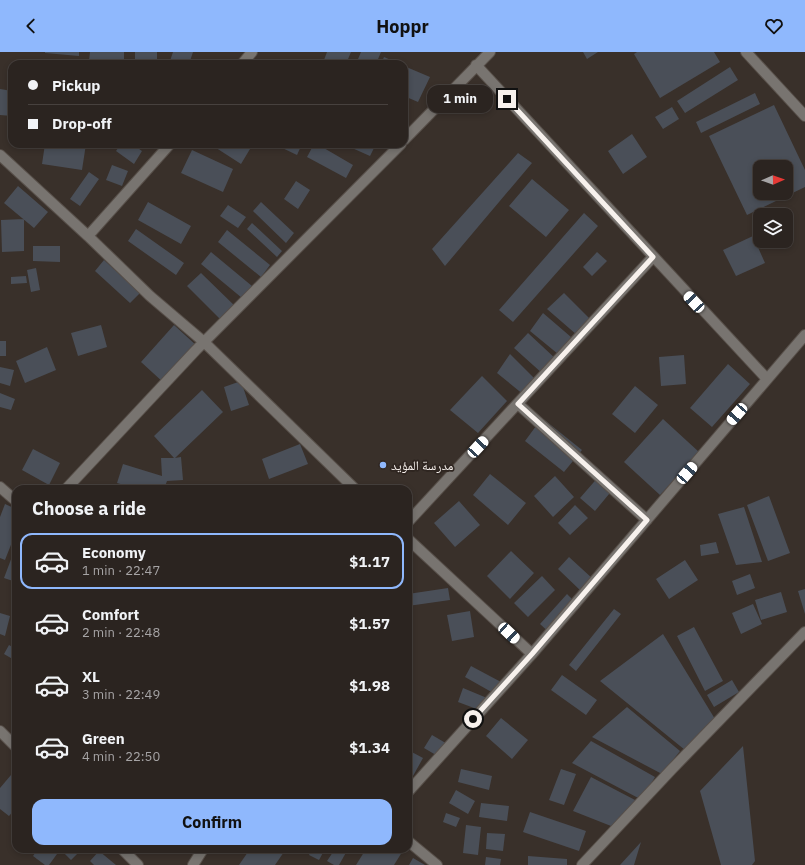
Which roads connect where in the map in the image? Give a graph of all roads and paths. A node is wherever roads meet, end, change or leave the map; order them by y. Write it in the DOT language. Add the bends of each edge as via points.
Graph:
graph roads {
  1 [pos="252,52"];
  2 [pos="490,52"];
  3 [pos="746,52"];
  4 [pos="245,60"];
  5 [pos="476,65"];
  6 [pos="805,116"];
  7 [pos="408,136"];
  8 [pos="166,148"];
  9 [pos="396,148"];
  10 [pos="0,155"];
  11 [pos="88,236"];
  12 [pos="653,257"];
  13 [pos="805,335"];
  14 [pos="204,342"];
  15 [pos="767,379"];
  16 [pos="518,404"];
  17 [pos="70,485"];
  18 [pos="351,485"];
  19 [pos="0,487"];
  20 [pos="12,498"];
  21 [pos="412,518"];
  22 [pos="647,520"];
  23 [pos="412,543"];
  24 [pos="805,632"];
  25 [pos="532,654"];
  26 [pos="0,731"];
  27 [pos="12,743"];
  28 [pos="412,788"];
  29 [pos="412,843"];
  30 [pos="126,853"];
  31 [pos="200,853"];
  32 [pos="138,865"];
  33 [pos="193,865"];
  34 [pos="437,865"];
  35 [pos="582,865"];
  1 -- 4 [label="street"];
  2 -- 5 [label="street"];
  3 -- 6 [label="street"];
  5 -- 7 [label="street"];
  5 -- 12 [label="street"];
  8 -- 11 [label="street"];
  9 -- 14 [label="street"];
  10 -- 11 [label="street"];
  11 -- 14 [label="street" via="150,296"];
  12 -- 15 [label="street"];
  12 -- 16 [label="street"];
  13 -- 15 [label="street"];
  14 -- 17 [label="street"];
  14 -- 18 [label="street"];
  15 -- 22 [label="street"];
  16 -- 21 [label="street"];
  16 -- 22 [label="street"];
  19 -- 20 [label="street"];
  22 -- 25 [label="street"];
  23 -- 25 [label="street"];
  24 -- 35 [label="street"];
  25 -- 28 [label="street"];
  26 -- 27 [label="street"];
  29 -- 34 [label="street"];
  30 -- 32 [label="street"];
  31 -- 33 [label="street"];
}
